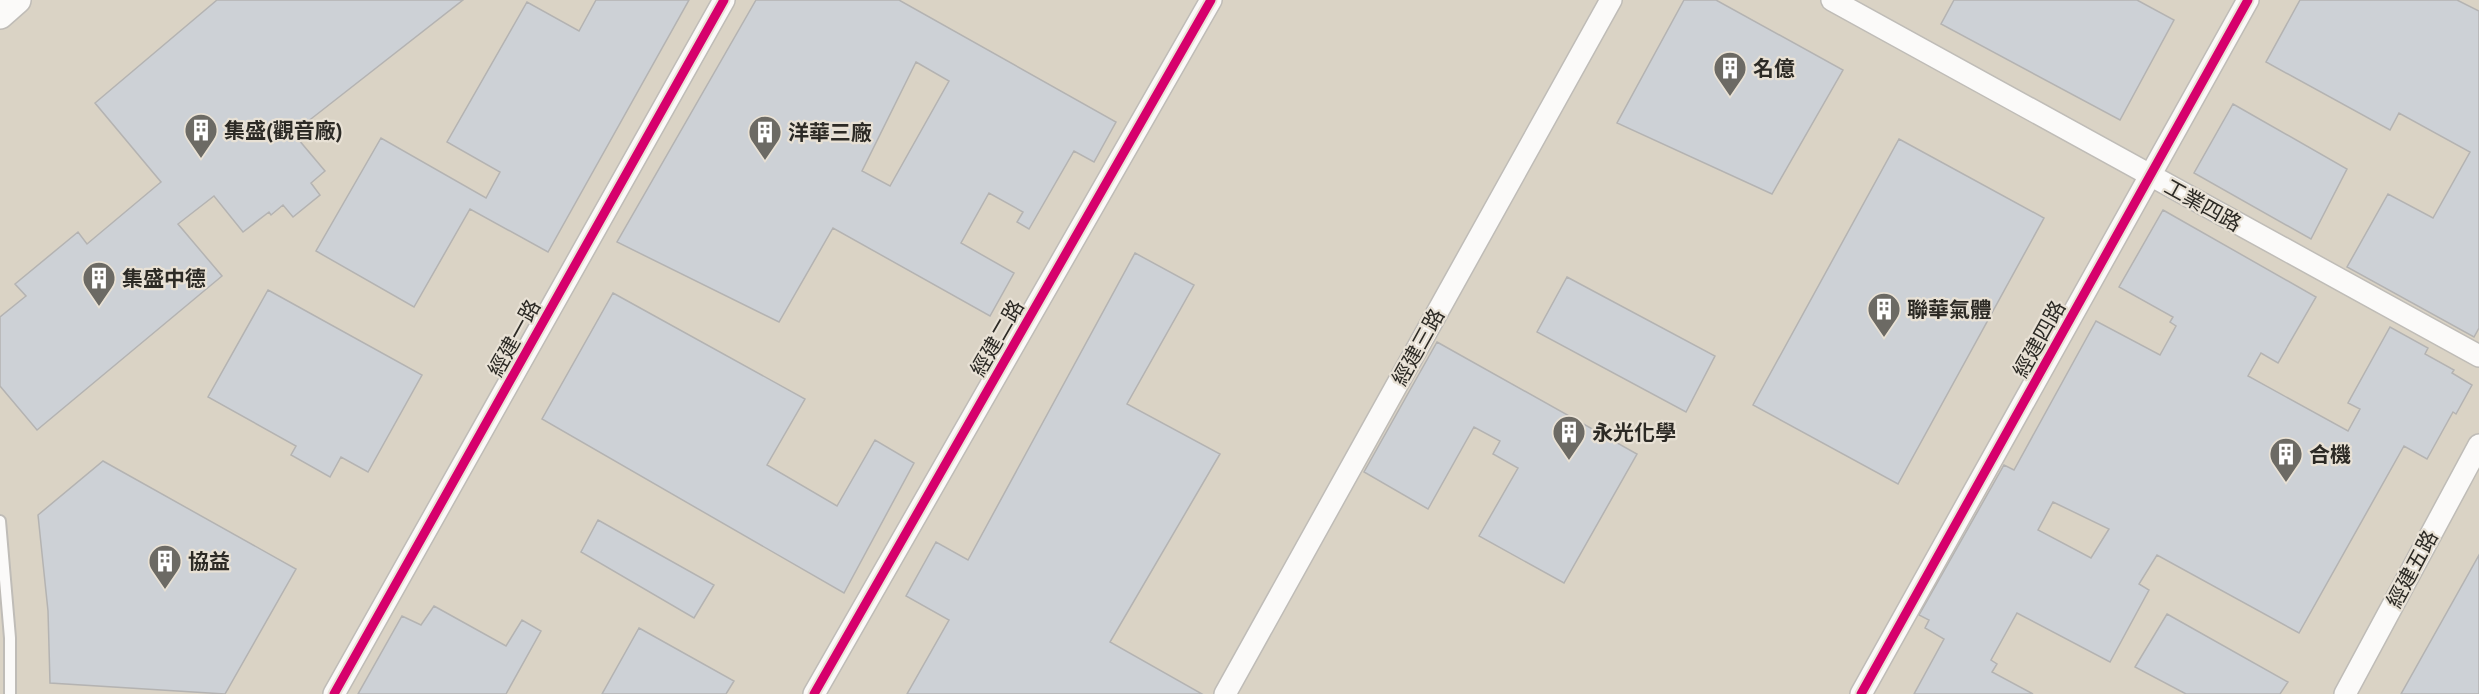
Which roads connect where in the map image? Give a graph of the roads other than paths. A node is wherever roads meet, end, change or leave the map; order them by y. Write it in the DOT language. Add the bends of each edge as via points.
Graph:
graph roads {
  1 [pos="17,0"];
  2 [pos="724,0"];
  3 [pos="1211,0"];
  4 [pos="1611,0"];
  5 [pos="1832,0"];
  6 [pos="2248,0"];
  7 [pos="0,15"];
  8 [pos="2151,176"];
  9 [pos="2479,356"];
  10 [pos="2479,445"];
  11 [pos="0,521"];
  12 [pos="10,694"];
  13 [pos="334,694"];
  14 [pos="814,694"];
  15 [pos="1225,694"];
  16 [pos="1861,694"];
  17 [pos="2345,694"];
  1 -- 7 [label="street"];
  2 -- 13 [label="street, 經建一路"];
  3 -- 14 [label="street, 經建二路"];
  4 -- 15 [label="street, 經建三路"];
  5 -- 8 [label="street, 工業四路"];
  6 -- 8 [label="street, 經建四路"];
  8 -- 9 [label="street, 工業四路"];
  8 -- 16 [label="street, 經建四路"];
  10 -- 17 [label="street, 經建五路"];
  11 -- 12 [label="lane" via="10,638"];
}
